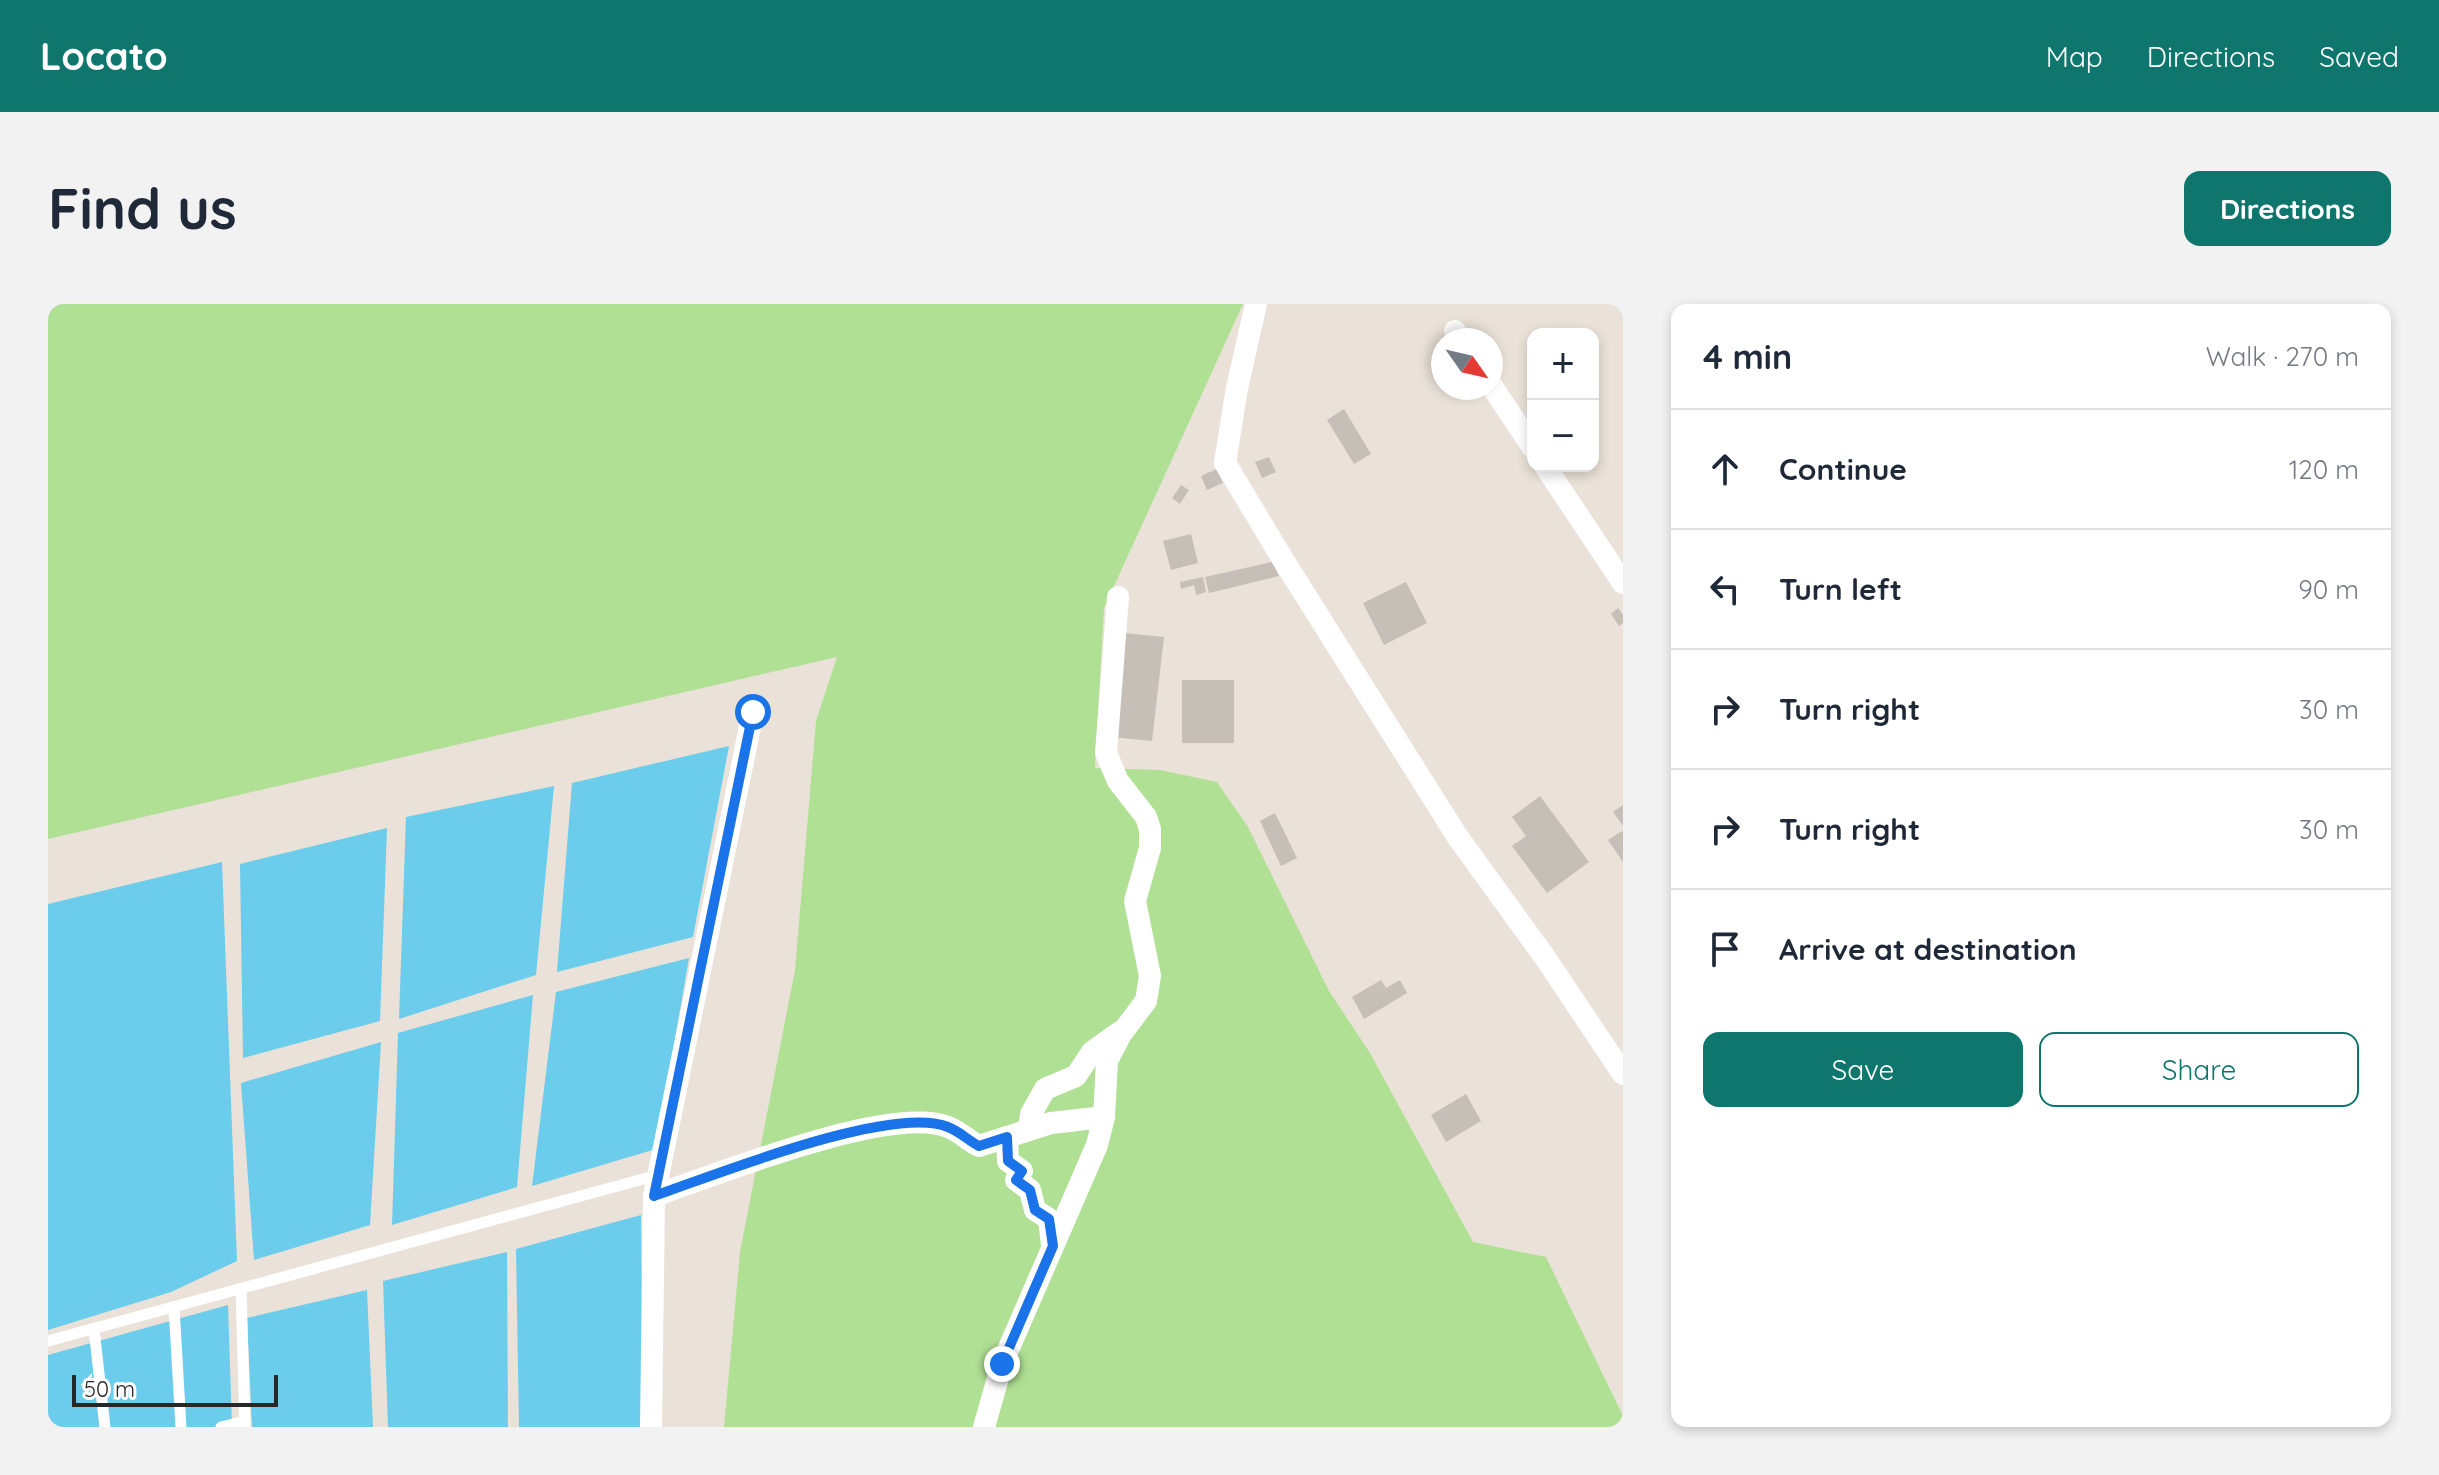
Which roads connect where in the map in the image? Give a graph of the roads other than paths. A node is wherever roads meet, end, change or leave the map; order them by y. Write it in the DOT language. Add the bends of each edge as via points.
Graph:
graph roads {
  1 [pos="1256,304"];
  2 [pos="1501,400"];
  3 [pos="1527,439"];
  4 [pos="1549,472"];
  5 [pos="1623,583"];
  6 [pos="1118,597"];
  7 [pos="753,712"];
  8 [pos="1127,1027"];
  9 [pos="1623,1074"];
  10 [pos="1104,1117"];
  11 [pos="1029,1130"];
  12 [pos="1007,1137"];
  13 [pos="656,1185"];
  14 [pos="1053,1246"];
  15 [pos="241,1289"];
  16 [pos="174,1307"];
  17 [pos="94,1329"];
  18 [pos="48,1341"];
  19 [pos="245,1424"];
  20 [pos="105,1427"];
  21 [pos="181,1427"];
  22 [pos="221,1427"];
  23 [pos="651,1427"];
  24 [pos="984,1427"];
  1 -- 9 [label="street" via="1225,463 1457,836"];
  2 -- 3 [label="street"];
  4 -- 5 [label="street"];
  6 -- 8 [label="street" via="1106,753 1150,829 1135,901 1150,976 1146,1001"];
  7 -- 13 [label="street"];
  8 -- 10 [label="street" via="1107,1061"];
  8 -- 11 [label="street" via="1092,1052 1076,1076 1045,1089"];
  10 -- 11 [label="street"];
  10 -- 14 [label="street"];
  11 -- 12 [label="street"];
  12 -- 13 [label="street" via="979,1146 949,1127 910,1121 842,1134"];
  12 -- 14 [label="street" via="1008,1161 1022,1171 1016,1180 1030,1190 1035,1210 1049,1219"];
  13 -- 15 [label="lane"];
  13 -- 23 [label="street"];
  14 -- 24 [label="street" via="1002,1364"];
  15 -- 16 [label="lane"];
  15 -- 19 [label="lane"];
  16 -- 17 [label="lane"];
  16 -- 21 [label="lane"];
  17 -- 18 [label="lane"];
  17 -- 20 [label="lane"];
  19 -- 22 [label="lane"];
}
